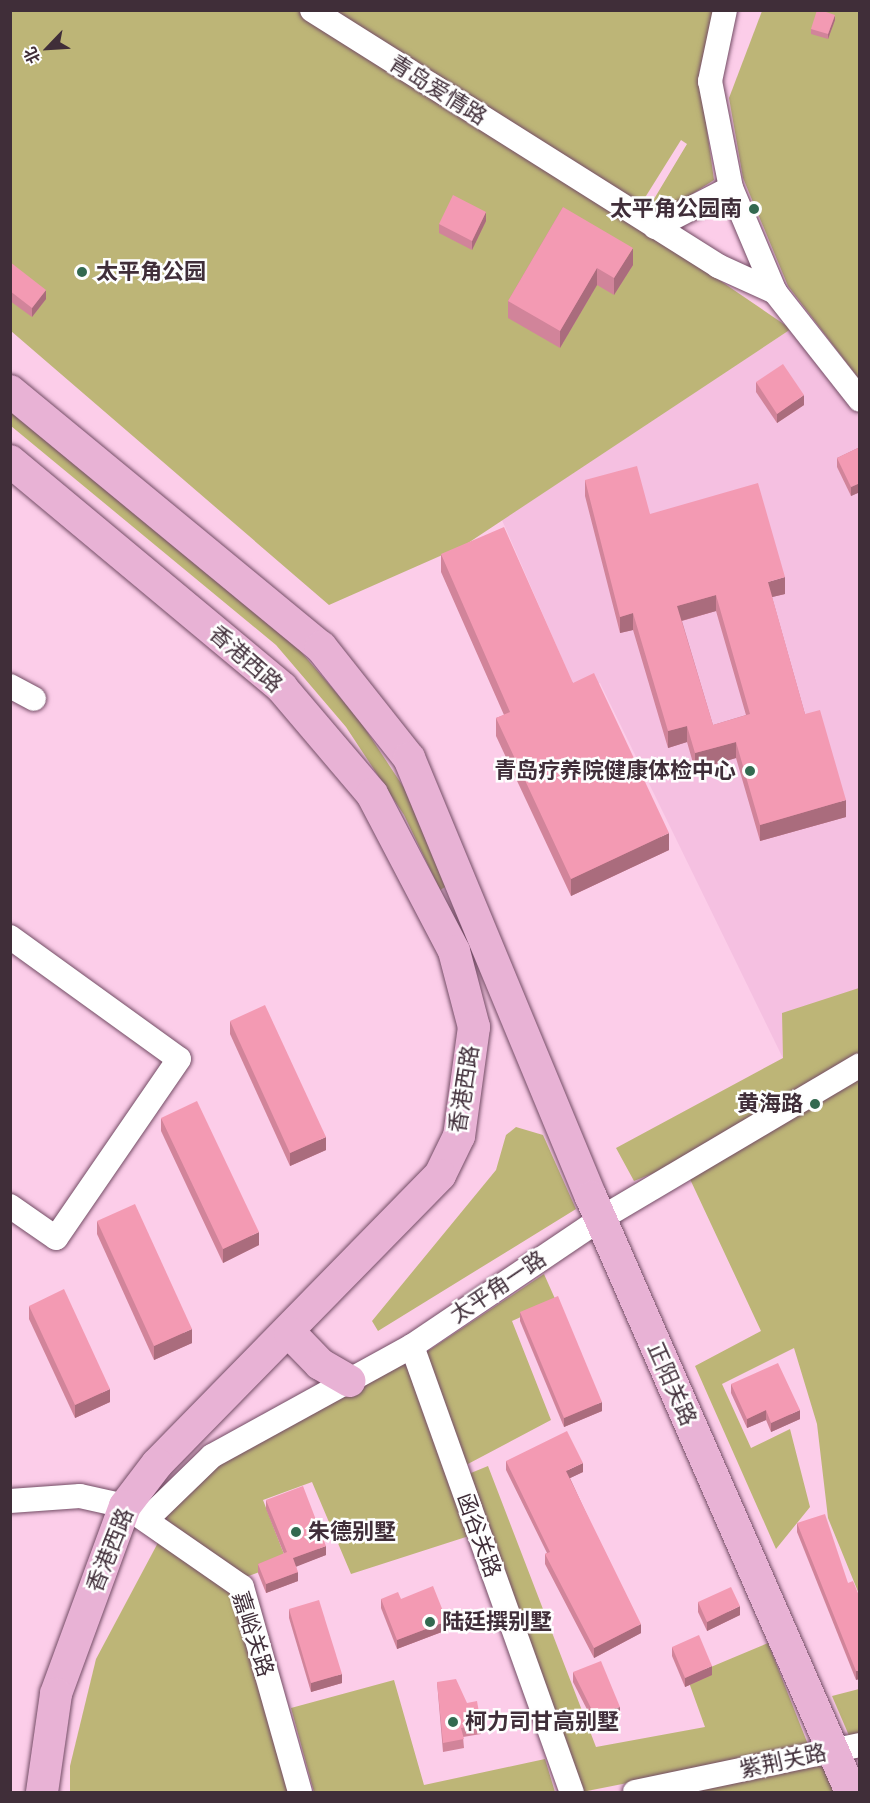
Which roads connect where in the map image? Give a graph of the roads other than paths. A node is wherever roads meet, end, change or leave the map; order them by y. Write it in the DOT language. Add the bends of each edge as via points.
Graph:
graph roads {
  1 [pos="312,10"];
  2 [pos="725,10"];
  3 [pos="731,188"];
  4 [pos="656,227"];
  5 [pos="775,292"];
  6 [pos="10,391"];
  7 [pos="860,400"];
  8 [pos="10,461"];
  9 [pos="10,686"];
  10 [pos="34,699"];
  11 [pos="10,937"];
  12 [pos="860,1065"];
  13 [pos="10,1206"];
  14 [pos="600,1219"];
  15 [pos="290,1333"];
  16 [pos="412,1346"];
  17 [pos="349,1381"];
  18 [pos="10,1501"];
  19 [pos="135,1513"];
  20 [pos="846,1748"];
  21 [pos="42,1792"];
  22 [pos="300,1792"];
  23 [pos="572,1792"];
  24 [pos="636,1792"];
  25 [pos="851,1792"];
  1 -- 4 [label="street, 青岛爱情路"];
  2 -- 3 [label="street" via="710,81"];
  3 -- 4 [label="street"];
  3 -- 5 [label="street"];
  4 -- 5 [label="street, 青岛爱情路" via="718,266"];
  5 -- 7 [label="street"];
  6 -- 14 [label="main road, 正阳关路" via="321,647 409,758"];
  8 -- 15 [label="main road, 香港西路" via="282,688 372,794 454,951 474,1027 459,1136 440,1175"];
  9 -- 10 [label="street"];
  11 -- 13 [label="street" via="179,1059 56,1238"];
  12 -- 14 [label="street, 太平角一路"];
  14 -- 16 [label="street, 太平角一路"];
  14 -- 20 [label="main road, 正阳关路"];
  15 -- 17 [label="main road" via="320,1364"];
  15 -- 19 [label="main road, 香港西路" via="157,1464"];
  16 -- 17 [label="street, 太平角一路"];
  16 -- 23 [label="street, 函谷关路"];
  17 -- 19 [label="street, 太平角一路" via="212,1456"];
  18 -- 19 [label="street" via="80,1496"];
  19 -- 21 [label="main road, 香港西路" via="56,1694"];
  19 -- 22 [label="street, 嘉峪关路" via="242,1587"];
  20 -- 24 [label="street, 紫荆关路"];
  20 -- 25 [label="main road, 正阳关路"];
}
